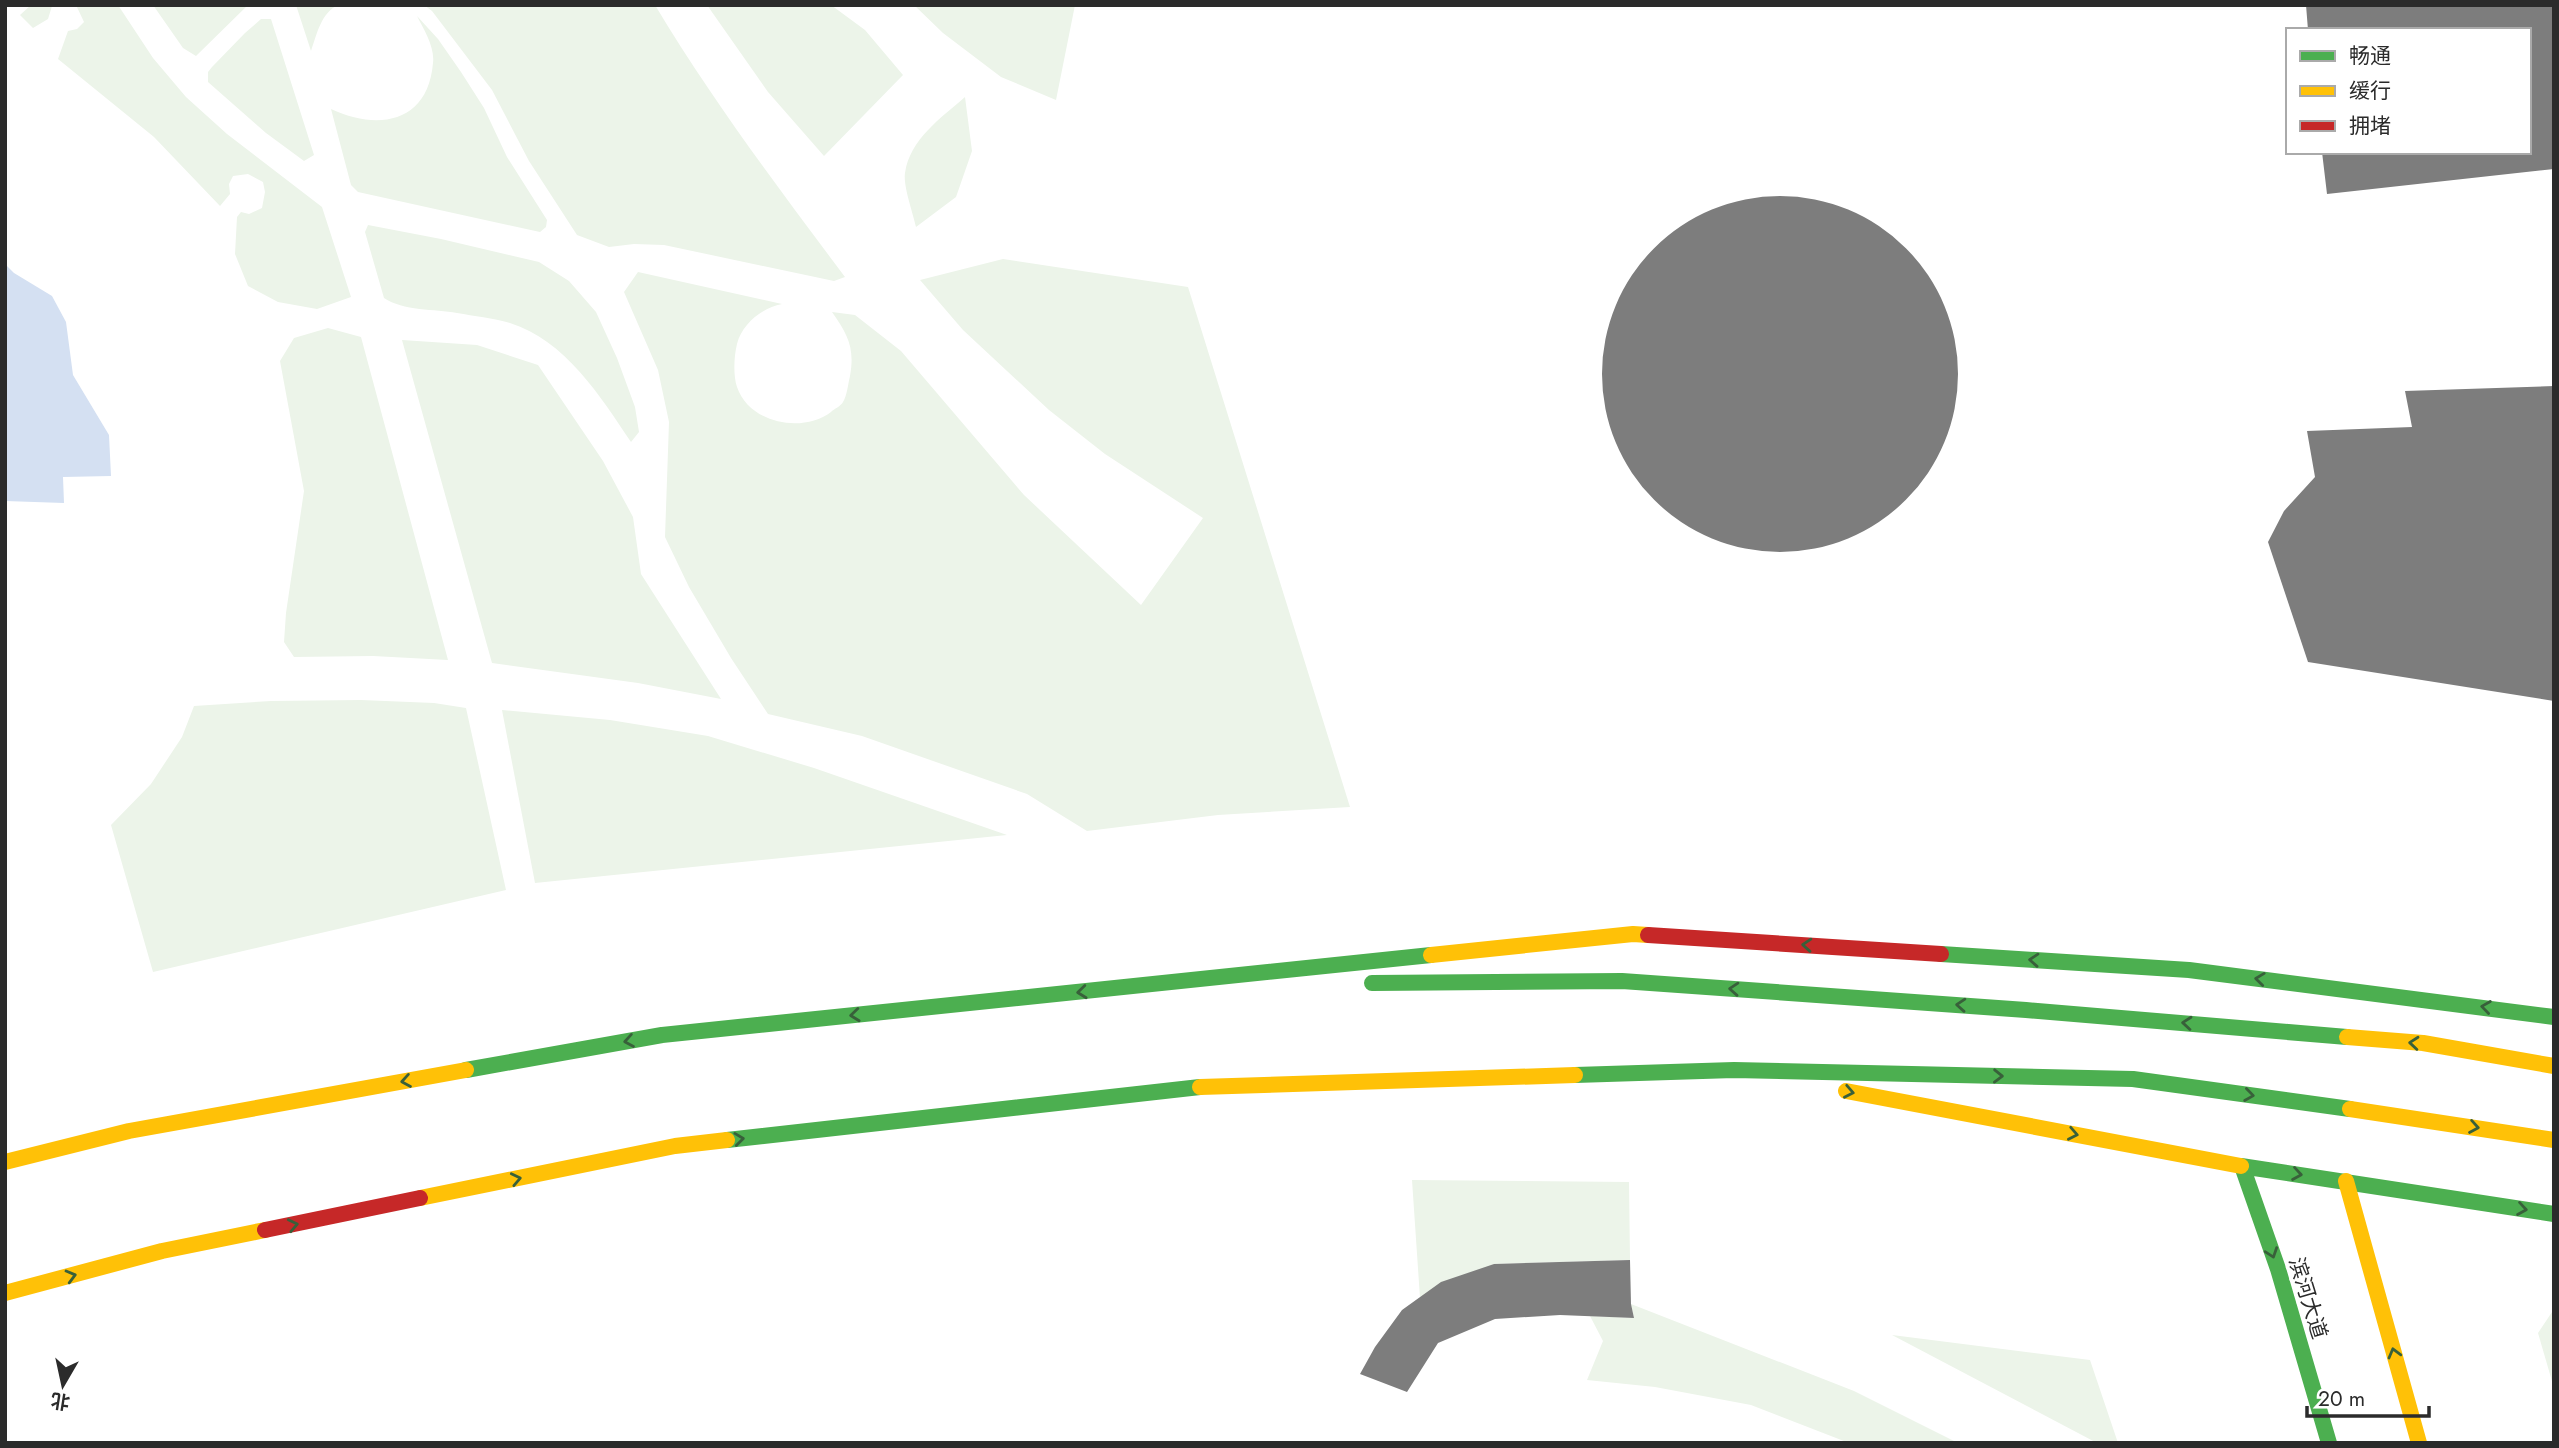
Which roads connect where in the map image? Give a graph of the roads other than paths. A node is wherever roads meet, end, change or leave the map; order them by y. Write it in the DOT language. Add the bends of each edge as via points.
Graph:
graph roads {
  1 [pos="1358,983"];
  2 [pos="1316,984"];
  3 [pos="1150,985"];
  4 [pos="2554,1017"];
  5 [pos="2554,1066"];
  6 [pos="1734,1070"];
  7 [pos="2554,1140"];
  8 [pos="5,1162"];
  9 [pos="2242,1166"];
  10 [pos="2346,1181"];
  11 [pos="2554,1214"];
  12 [pos="5,1293"];
  13 [pos="2329,1443"];
  14 [pos="2418,1443"];
  5 -- 1 [label="main road, one-way" via="2423,1043 1622,981"];
  2 -- 3 [label="main road"];
  4 -- 3 [label="main road, one-way" via="2189,970 1633,934"];
  3 -- 8 [label="main road, one-way" via="662,1035 129,1131"];
  6 -- 7 [label="main road, one-way" via="2133,1079"];
  6 -- 9 [label="main road, one-way"];
  12 -- 6 [label="main road, one-way" via="162,1251 675,1146 1194,1087"];
  9 -- 10 [label="main road, one-way"];
  9 -- 13 [label="main road, 滨河大道, one-way"];
  10 -- 11 [label="main road, one-way"];
  14 -- 10 [label="main road, one-way"];
}
